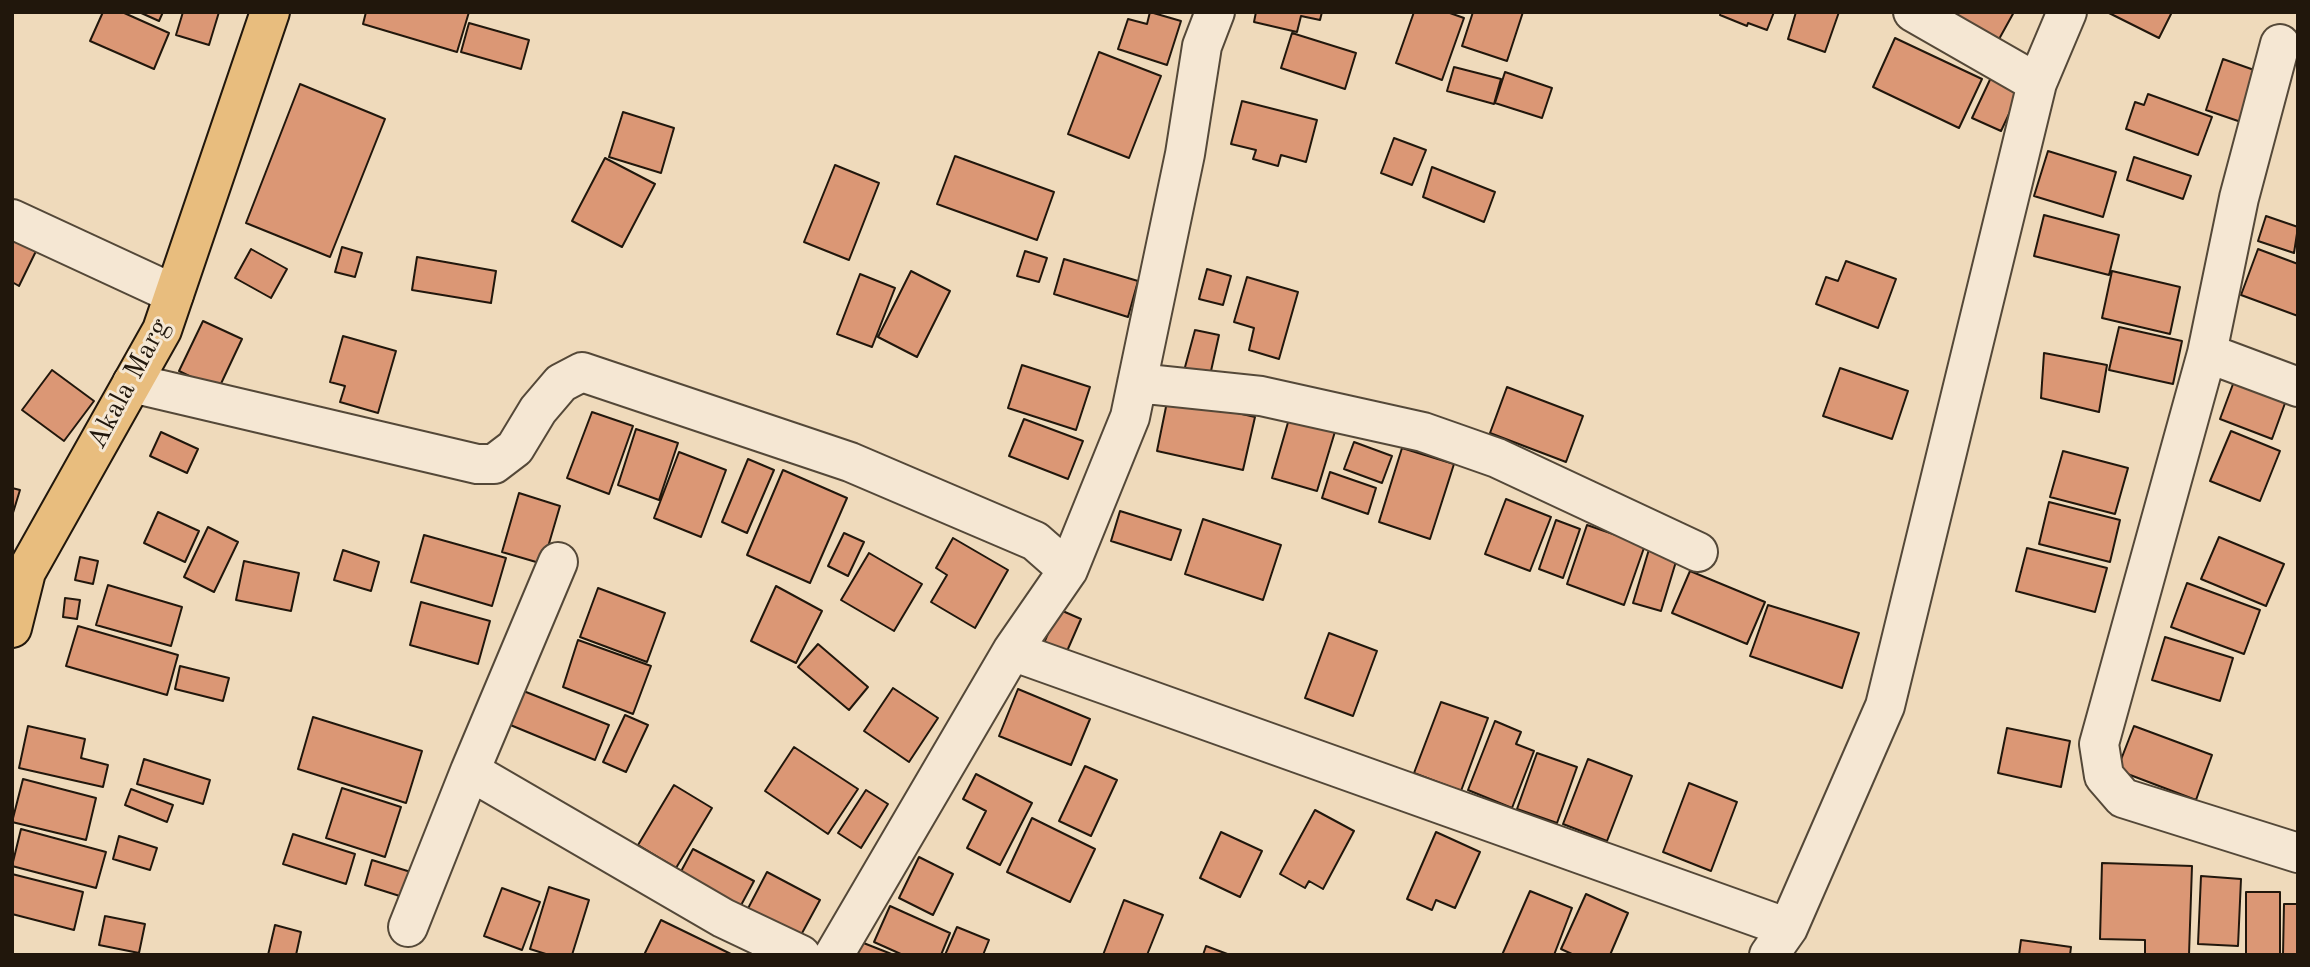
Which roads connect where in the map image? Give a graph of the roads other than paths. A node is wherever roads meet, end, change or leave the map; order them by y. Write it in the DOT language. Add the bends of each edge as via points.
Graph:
graph roads {
  1 [pos="270,12"];
  2 [pos="1215,12"];
  3 [pos="1913,12"];
  4 [pos="2067,12"];
  5 [pos="2280,44"];
  6 [pos="2037,83"];
  7 [pos="12,219"];
  8 [pos="174,294"];
  9 [pos="2207,353"];
  10 [pos="132,383"];
  11 [pos="1137,383"];
  12 [pos="2298,387"];
  13 [pos="1698,552"];
  14 [pos="558,562"];
  15 [pos="1068,570"];
  16 [pos="12,628"];
  17 [pos="1012,652"];
  18 [pos="470,771"];
  19 [pos="2298,853"];
  20 [pos="408,927"];
  21 [pos="1779,942"];
  22 [pos="801,955"];
  23 [pos="834,955"];
  1 -- 8 [label="main road, Akala Marg"];
  2 -- 11 [label="street" via="1202,46 1185,154"];
  3 -- 6 [label="street"];
  4 -- 6 [label="street"];
  5 -- 9 [label="street" via="2239,198"];
  6 -- 21 [label="street" via="1885,706"];
  7 -- 8 [label="street"];
  8 -- 10 [label="main road, Akala Marg" via="162,330"];
  9 -- 12 [label="street"];
  9 -- 19 [label="street" via="2099,744 2104,776 2123,798"];
  10 -- 15 [label="street" via="477,464 494,464 515,448 561,383 582,372 850,462 1035,541"];
  10 -- 16 [label="main road, Akala Marg" via="26,572"];
  11 -- 13 [label="street" via="1261,396 1423,432 1497,458"];
  11 -- 15 [label="street" via="1130,417"];
  14 -- 18 [label="street"];
  15 -- 17 [label="street"];
  17 -- 21 [label="street"];
  17 -- 23 [label="street"];
  18 -- 20 [label="street"];
  18 -- 22 [label="street" via="723,918"];
}
